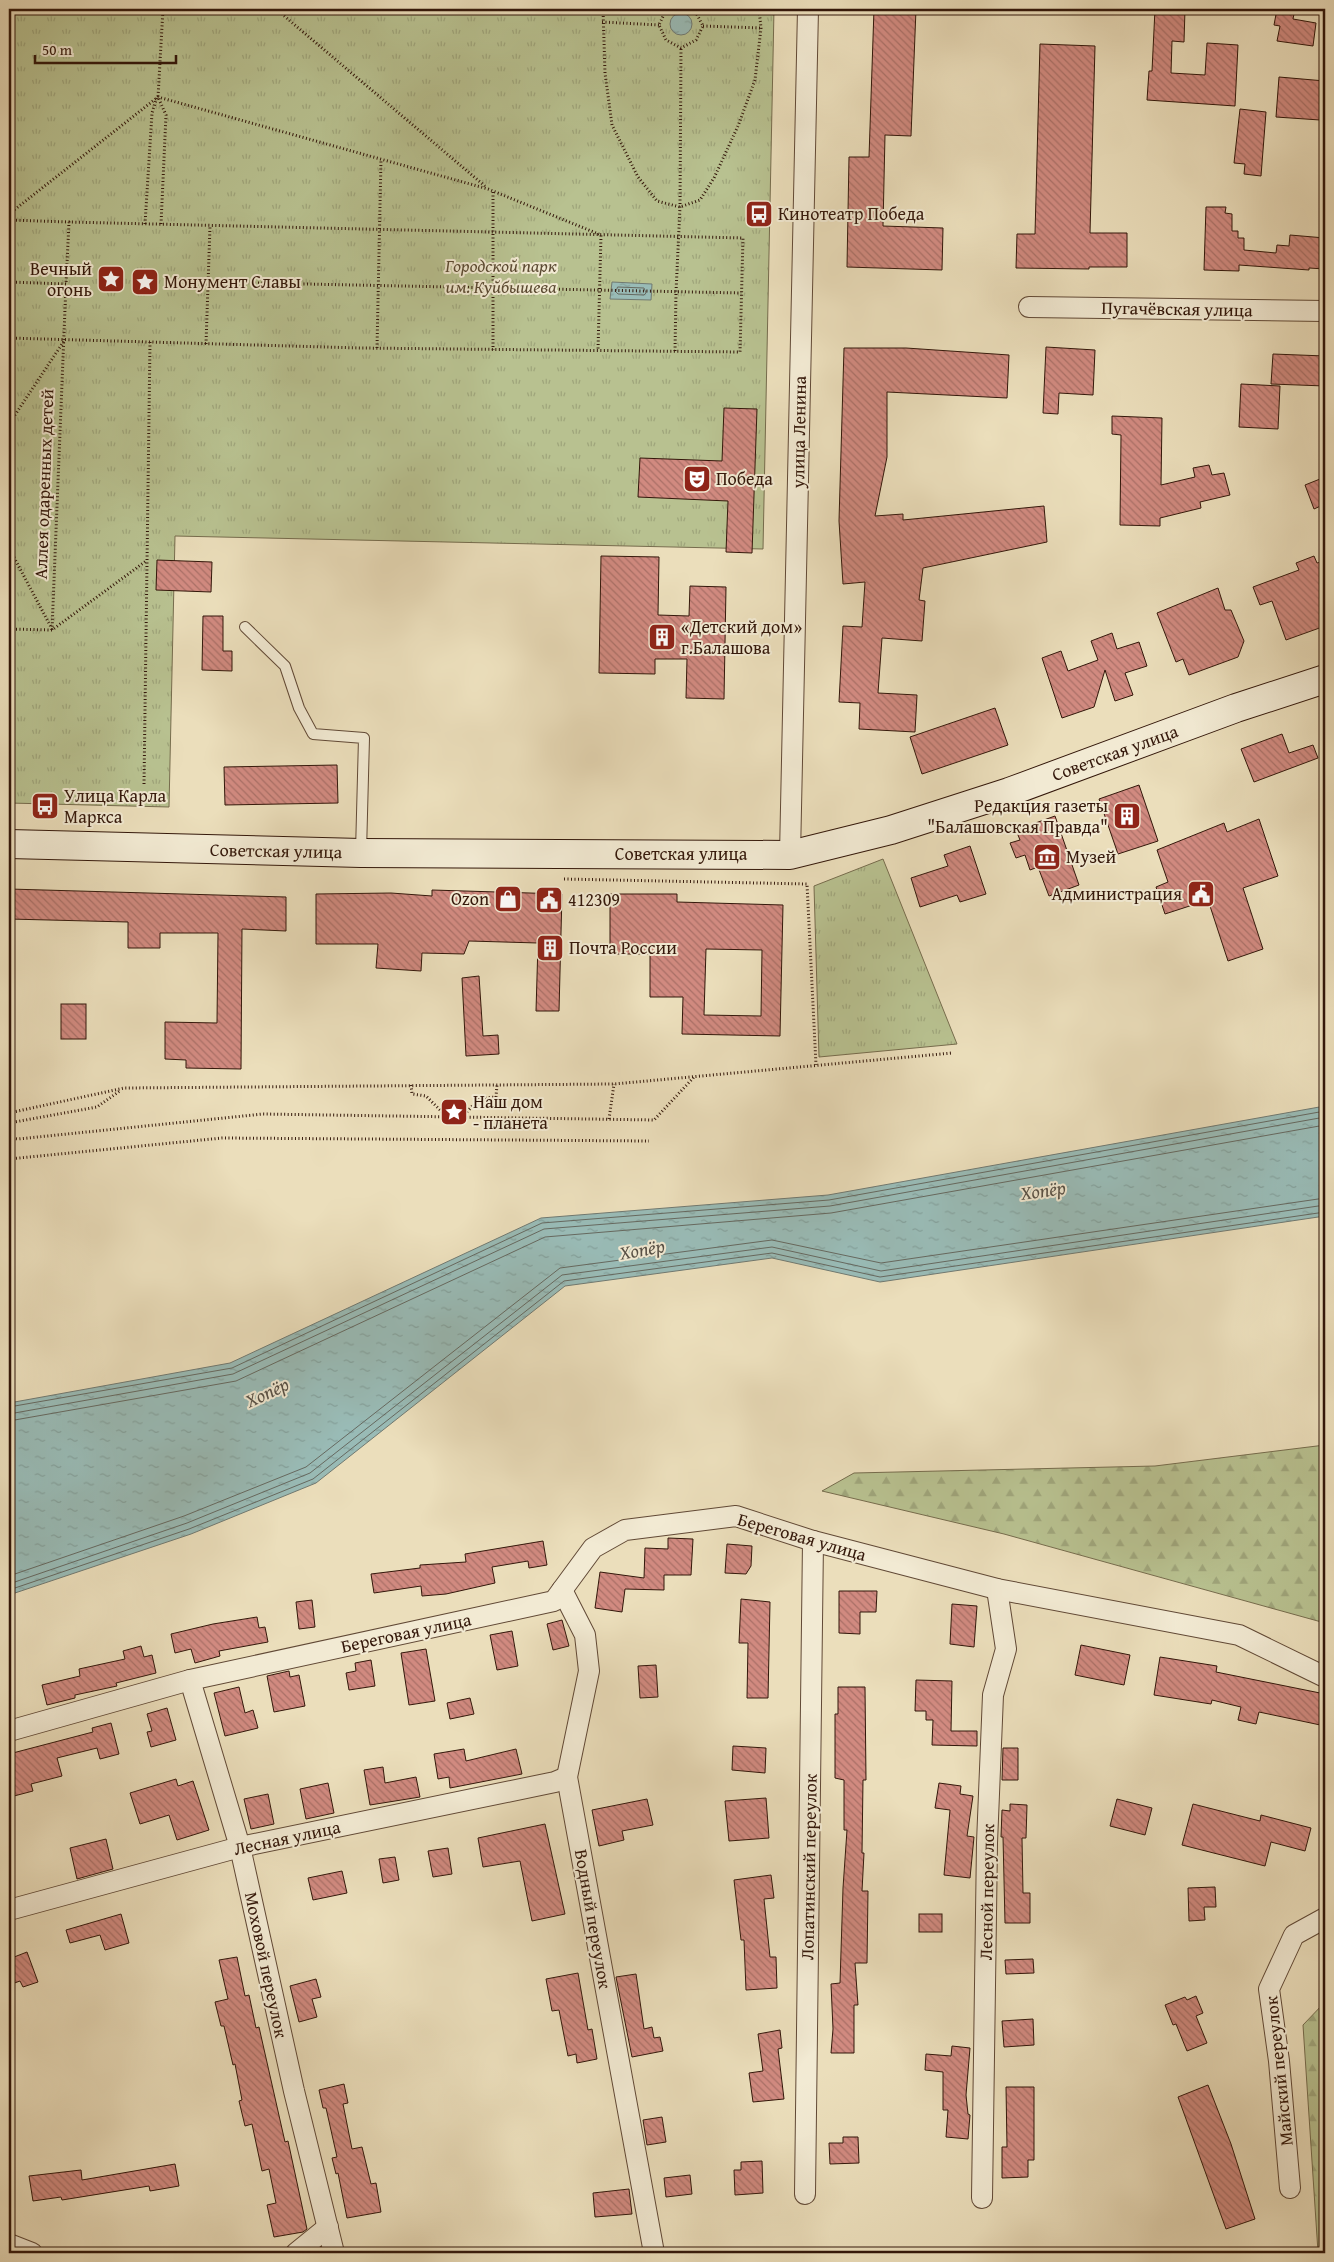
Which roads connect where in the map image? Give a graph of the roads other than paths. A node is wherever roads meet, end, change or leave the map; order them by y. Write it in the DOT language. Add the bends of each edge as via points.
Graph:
graph roads {
  1 [pos="808,9"];
  2 [pos="1029,307"];
  3 [pos="1325,311"];
  4 [pos="245,627"];
  5 [pos="1325,679"];
  6 [pos="9,844"];
  7 [pos="361,853"];
  8 [pos="790,855"];
  9 [pos="813,1541"];
  10 [pos="997,1589"];
  11 [pos="562,1590"];
  12 [pos="1325,1677"];
  13 [pos="190,1680"];
  14 [pos="9,1731"];
  15 [pos="567,1777"];
  16 [pos="240,1847"];
  17 [pos="9,1910"];
  18 [pos="1325,1918"];
  19 [pos="1290,2188"];
  20 [pos="805,2194"];
  21 [pos="982,2198"];
  22 [pos="328,2227"];
  23 [pos="9,2244"];
  24 [pos="32,2253"];
  25 [pos="296,2253"];
  26 [pos="334,2253"];
  27 [pos="654,2253"];
  1 -- 8 [label="street, улица Ленина"];
  2 -- 3 [label="street, Пугачёвская улица"];
  4 -- 7 [label="lane" via="285,666 299,708 313,734 364,738"];
  5 -- 8 [label="street, Советская улица" via="1236,708 1009,792 891,830"];
  6 -- 7 [label="street, Советская улица"];
  7 -- 8 [label="street, Советская улица"];
  9 -- 10 [label="street, Береговая улица"];
  9 -- 11 [label="street, Береговая улица" via="736,1516 625,1530 593,1548"];
  9 -- 20 [label="street, Лопатинский переулок"];
  10 -- 12 [label="street, Береговая улица" via="1239,1635"];
  10 -- 21 [label="street, Лесной переулок" via="1006,1649 993,1695 987,1843"];
  11 -- 13 [label="street, Береговая улица" via="554,1601"];
  11 -- 15 [label="street, Водный переулок" via="585,1634 589,1671"];
  13 -- 14 [label="street, Береговая улица"];
  13 -- 16 [label="street, Моховой переулок"];
  15 -- 16 [label="street, Лесная улица"];
  15 -- 27 [label="street, Водный переулок"];
  16 -- 17 [label="street, Лесная улица"];
  16 -- 22 [label="street, Моховой переулок"];
  18 -- 19 [label="street, Майский переулок" via="1294,1935 1269,1990"];
  22 -- 25 [label="street"];
  22 -- 26 [label="street, Моховой переулок"];
  23 -- 24 [label="street"];
}
